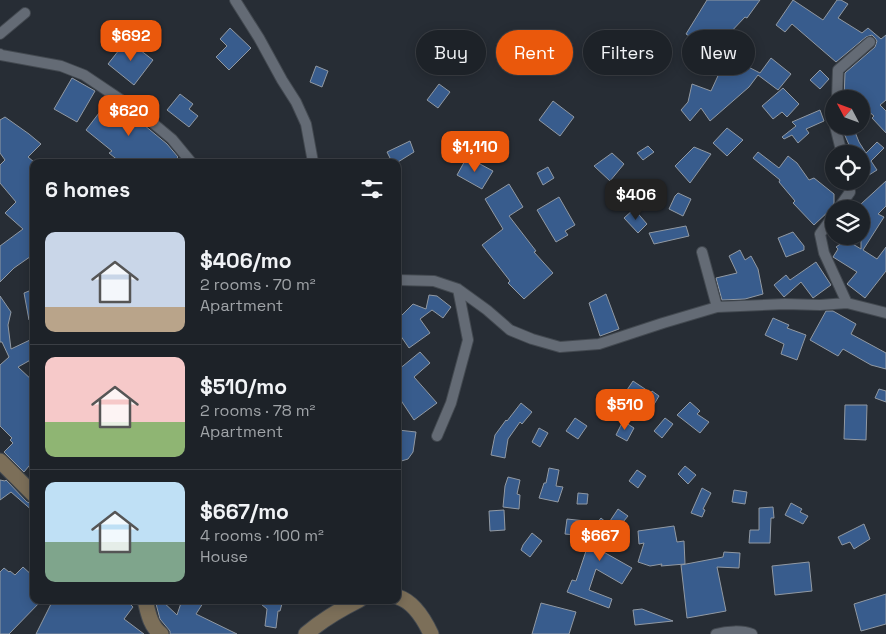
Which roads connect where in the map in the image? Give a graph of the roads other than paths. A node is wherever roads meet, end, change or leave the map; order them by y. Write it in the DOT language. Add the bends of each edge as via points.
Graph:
graph roads {
  1 [pos="235,0"];
  2 [pos="25,13"];
  3 [pos="0,34"];
  4 [pos="870,42"];
  5 [pos="0,54"];
  6 [pos="837,90"];
  7 [pos="189,159"];
  8 [pos="312,159"];
  9 [pos="825,227"];
  10 [pos="702,252"];
  11 [pos="401,280"];
  12 [pos="458,289"];
  13 [pos="846,303"];
  14 [pos="717,307"];
  15 [pos="886,312"];
  16 [pos="437,436"];
  17 [pos="0,460"];
  18 [pos="30,490"];
  19 [pos="401,598"];
  20 [pos="146,604"];
  21 [pos="350,604"];
  22 [pos="161,634"];
  23 [pos="306,634"];
  24 [pos="431,634"];
  25 [pos="716,634"];
  26 [pos="752,634"];
  1 -- 8 [label="street" via="296,102 306,124"];
  2 -- 3 [label="street"];
  4 -- 6 [label="street" via="838,70"];
  5 -- 7 [label="street" via="61,66 84,75 142,114 172,139"];
  9 -- 13 [label="street" via="820,234 824,253"];
  10 -- 14 [label="street"];
  11 -- 12 [label="street" via="434,280"];
  12 -- 14 [label="street" via="510,330 560,347 598,344"];
  12 -- 16 [label="street" via="468,340 451,403"];
  13 -- 14 [label="street"];
  13 -- 15 [label="street"];
  17 -- 18 [label="street"];
  19 -- 24 [label="street" via="423,618"];
  20 -- 22 [label="street" via="150,620"];
  21 -- 23 [label="street"];
  25 -- 26 [label="street"];
}
